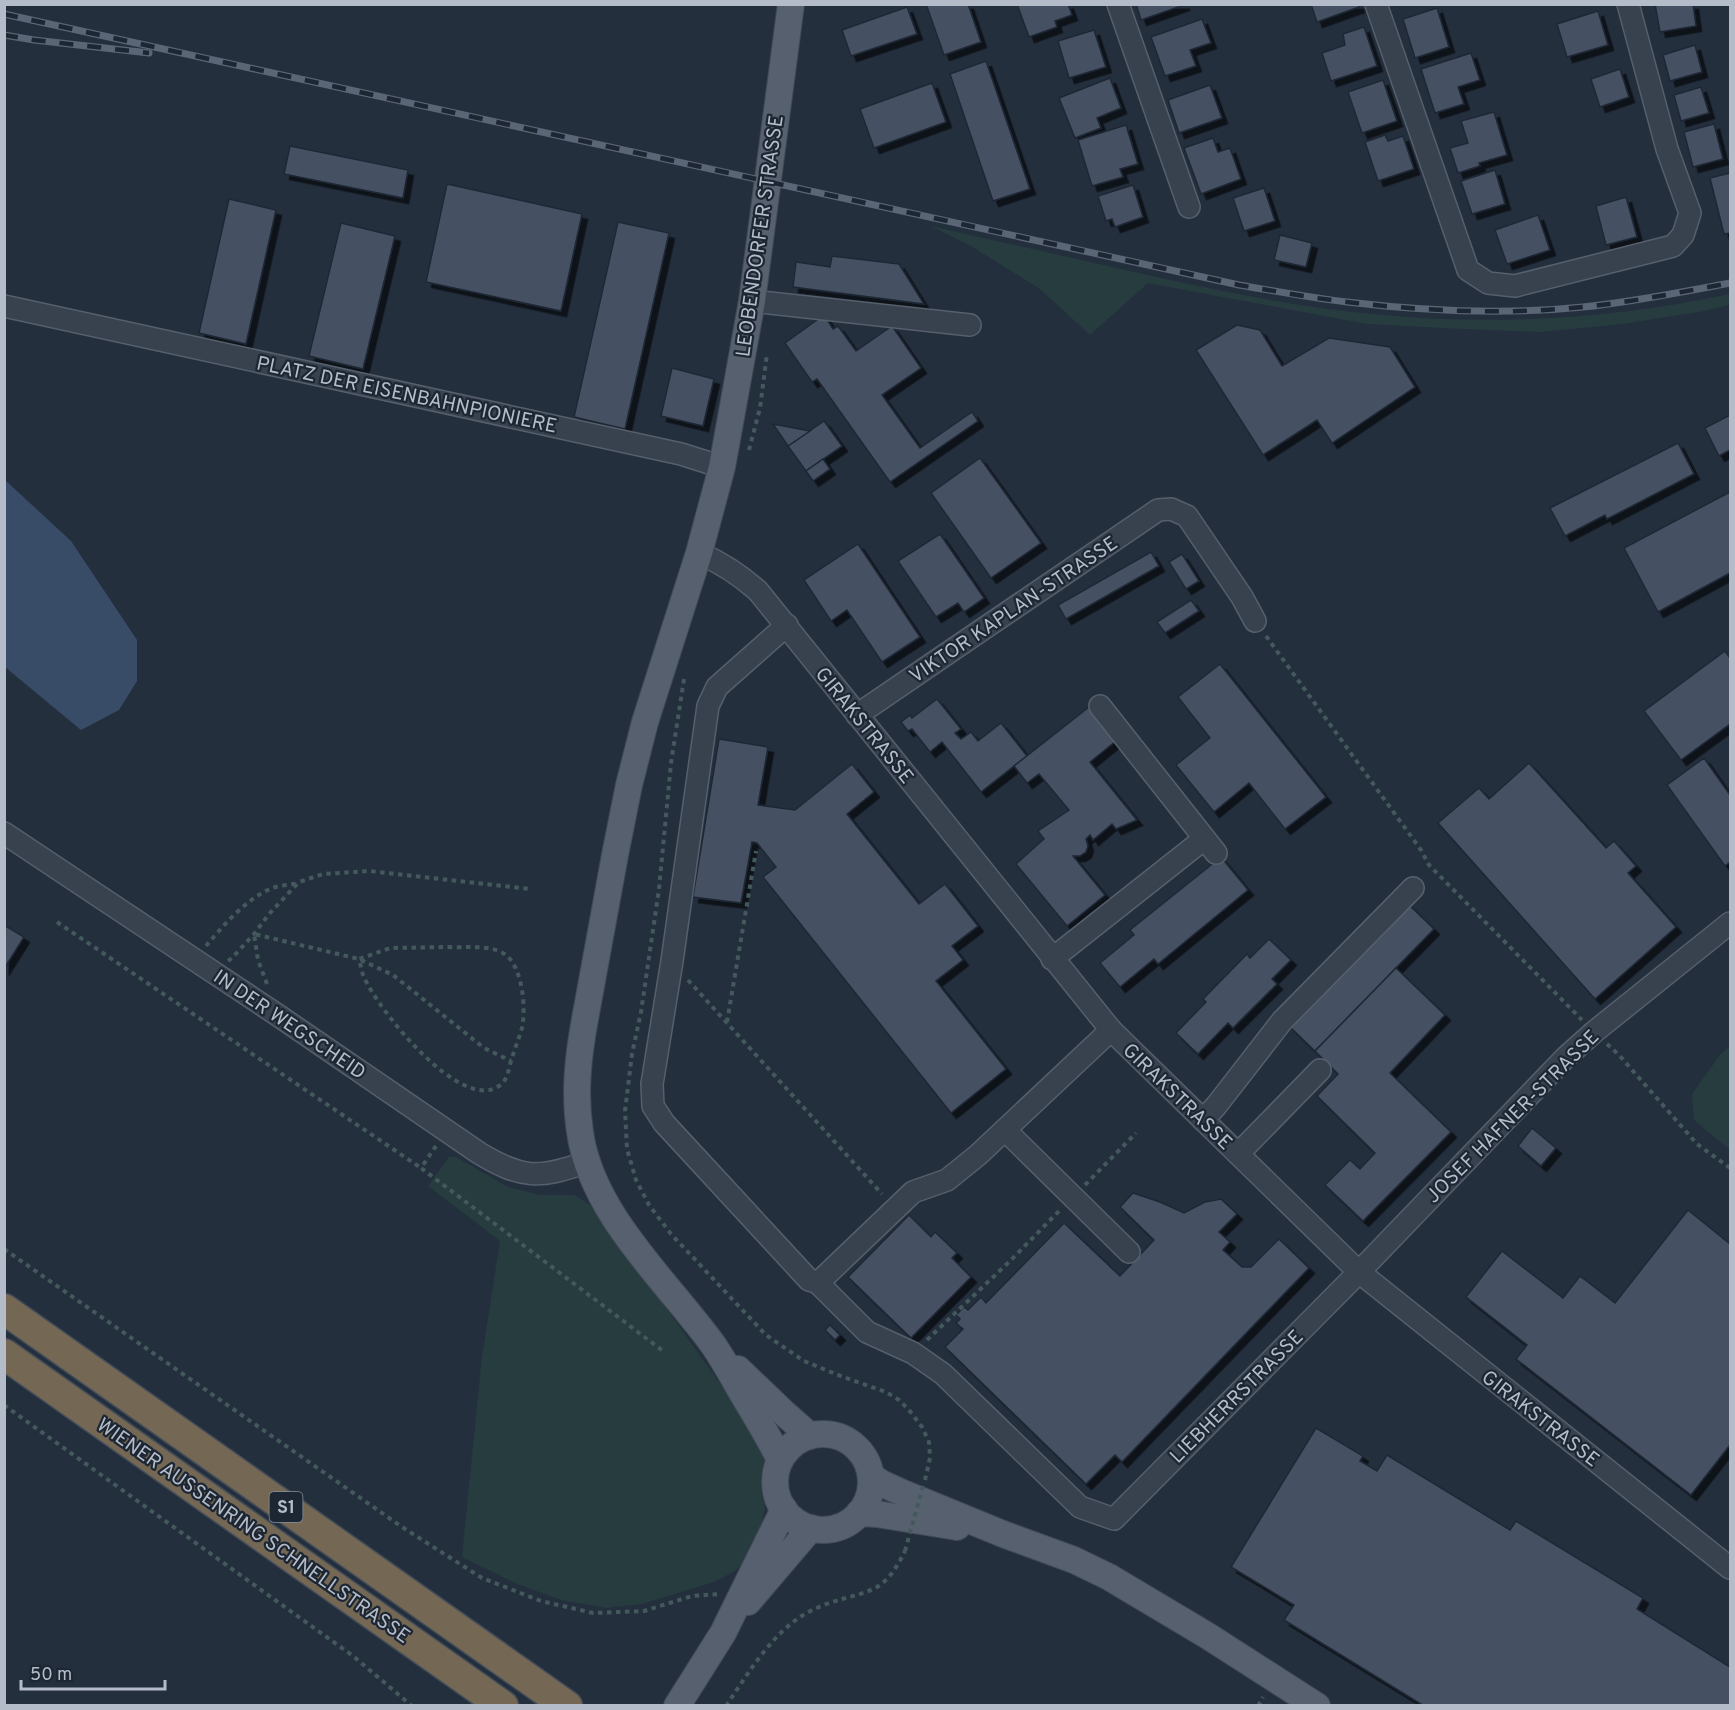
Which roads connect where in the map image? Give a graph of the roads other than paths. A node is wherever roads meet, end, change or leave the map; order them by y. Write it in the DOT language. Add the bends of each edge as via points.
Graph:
graph roads {
  1 [pos="791,4"];
  2 [pos="1118,4"];
  3 [pos="1376,4"];
  4 [pos="1628,4"];
  5 [pos="1189,207"];
  6 [pos="752,301"];
  7 [pos="4,306"];
  8 [pos="970,325"];
  9 [pos="722,467"];
  10 [pos="699,553"];
  11 [pos="1255,621"];
  12 [pos="787,625"];
  13 [pos="1100,706"];
  14 [pos="857,715"];
  15 [pos="4,833"];
  16 [pos="1413,888"];
  17 [pos="1731,923"];
  18 [pos="1052,959"];
  19 [pos="1111,1030"];
  20 [pos="1320,1070"];
  21 [pos="1203,1120"];
  22 [pos="1005,1130"];
  23 [pos="1238,1154"];
  24 [pos="587,1162"];
  25 [pos="1129,1252"];
  26 [pos="1359,1272"];
  27 [pos="817,1282"];
  28 [pos="4,1309"];
  29 [pos="715,1347"];
  30 [pos="4,1354"];
  31 [pos="810,1436"];
  32 [pos="780,1460"];
  33 [pos="871,1476"];
  34 [pos="784,1509"];
  35 [pos="859,1513"];
  36 [pos="811,1528"];
  37 [pos="1003,1534"];
  38 [pos="1731,1568"];
  39 [pos="723,1632"];
  40 [pos="503,1706"];
  41 [pos="567,1706"];
  42 [pos="677,1706"];
  43 [pos="1317,1706"];
  1 -- 6 [label="main road, LEOBENDORFER STRASSE"];
  2 -- 5 [label="street"];
  3 -- 4 [label="street" via="1468,270 1488,283 1515,286 1673,246 1683,235 1690,213 1667,149"];
  6 -- 8 [label="street"];
  6 -- 9 [label="main road, LEOBENDORFER STRASSE"];
  7 -- 9 [label="street, PLATZ DER EISENBAHNPIONIERE" via="681,454"];
  9 -- 10 [label="main road"];
  10 -- 12 [label="street, GIRAKSTRASSE" via="738,574"];
  10 -- 24 [label="main road" via="645,722 615,855 579,1052 578,1109"];
  11 -- 14 [label="street, VIKTOR KAPLAN-STRASSE" via="1187,516 1171,509 1158,510"];
  12 -- 14 [label="street, GIRAKSTRASSE"];
  12 -- 27 [label="street" via="717,687 708,706 652,1083 653,1106 664,1124 808,1280"];
  13 -- 18 [label="street" via="1210,846"];
  14 -- 18 [label="street, GIRAKSTRASSE"];
  15 -- 24 [label="street, IN DER WEGSCHEID" via="493,1162 514,1172 534,1174"];
  16 -- 21 [label="street" via="1282,1021"];
  17 -- 26 [label="street, JOSEF HAFNER-STRASSE" via="1566,1057"];
  18 -- 19 [label="street, GIRAKSTRASSE"];
  19 -- 21 [label="street, GIRAKSTRASSE"];
  19 -- 22 [label="street"];
  20 -- 23 [label="street"];
  21 -- 23 [label="street, GIRAKSTRASSE"];
  22 -- 25 [label="street"];
  22 -- 27 [label="street" via="947,1180 913,1192"];
  23 -- 26 [label="street, GIRAKSTRASSE"];
  24 -- 29 [label="main road" via="616,1220"];
  26 -- 27 [label="street, LIEBHERRSTRASSE" via="1114,1519 1080,1507 943,1374 913,1353 867,1332"];
  26 -- 38 [label="street, GIRAKSTRASSE"];
  28 -- 41 [label="highway, WIENER AUSSENRING SCHNELLSTRASSE / S1"];
  29 -- 31 [label="main road"];
  29 -- 32 [label="main road"];
  30 -- 40 [label="highway, WIENER AUSSENRING SCHNELLSTRASSE / S1"];
  31 -- 32 [label="main road" via="793,1445"];
  31 -- 33 [label="main road" via="827,1434 849,1442 866,1460"];
  32 -- 34 [label="main road" via="775,1480"];
  33 -- 35 [label="main road" via="869,1496"];
  33 -- 37 [label="main road"];
  34 -- 36 [label="main road" via="791,1518"];
  34 -- 39 [label="main road"];
  35 -- 36 [label="main road" via="842,1526"];
  35 -- 37 [label="main road"];
  36 -- 39 [label="main road"];
  37 -- 43 [label="main road" via="1109,1577"];
  39 -- 42 [label="main road"];
}
